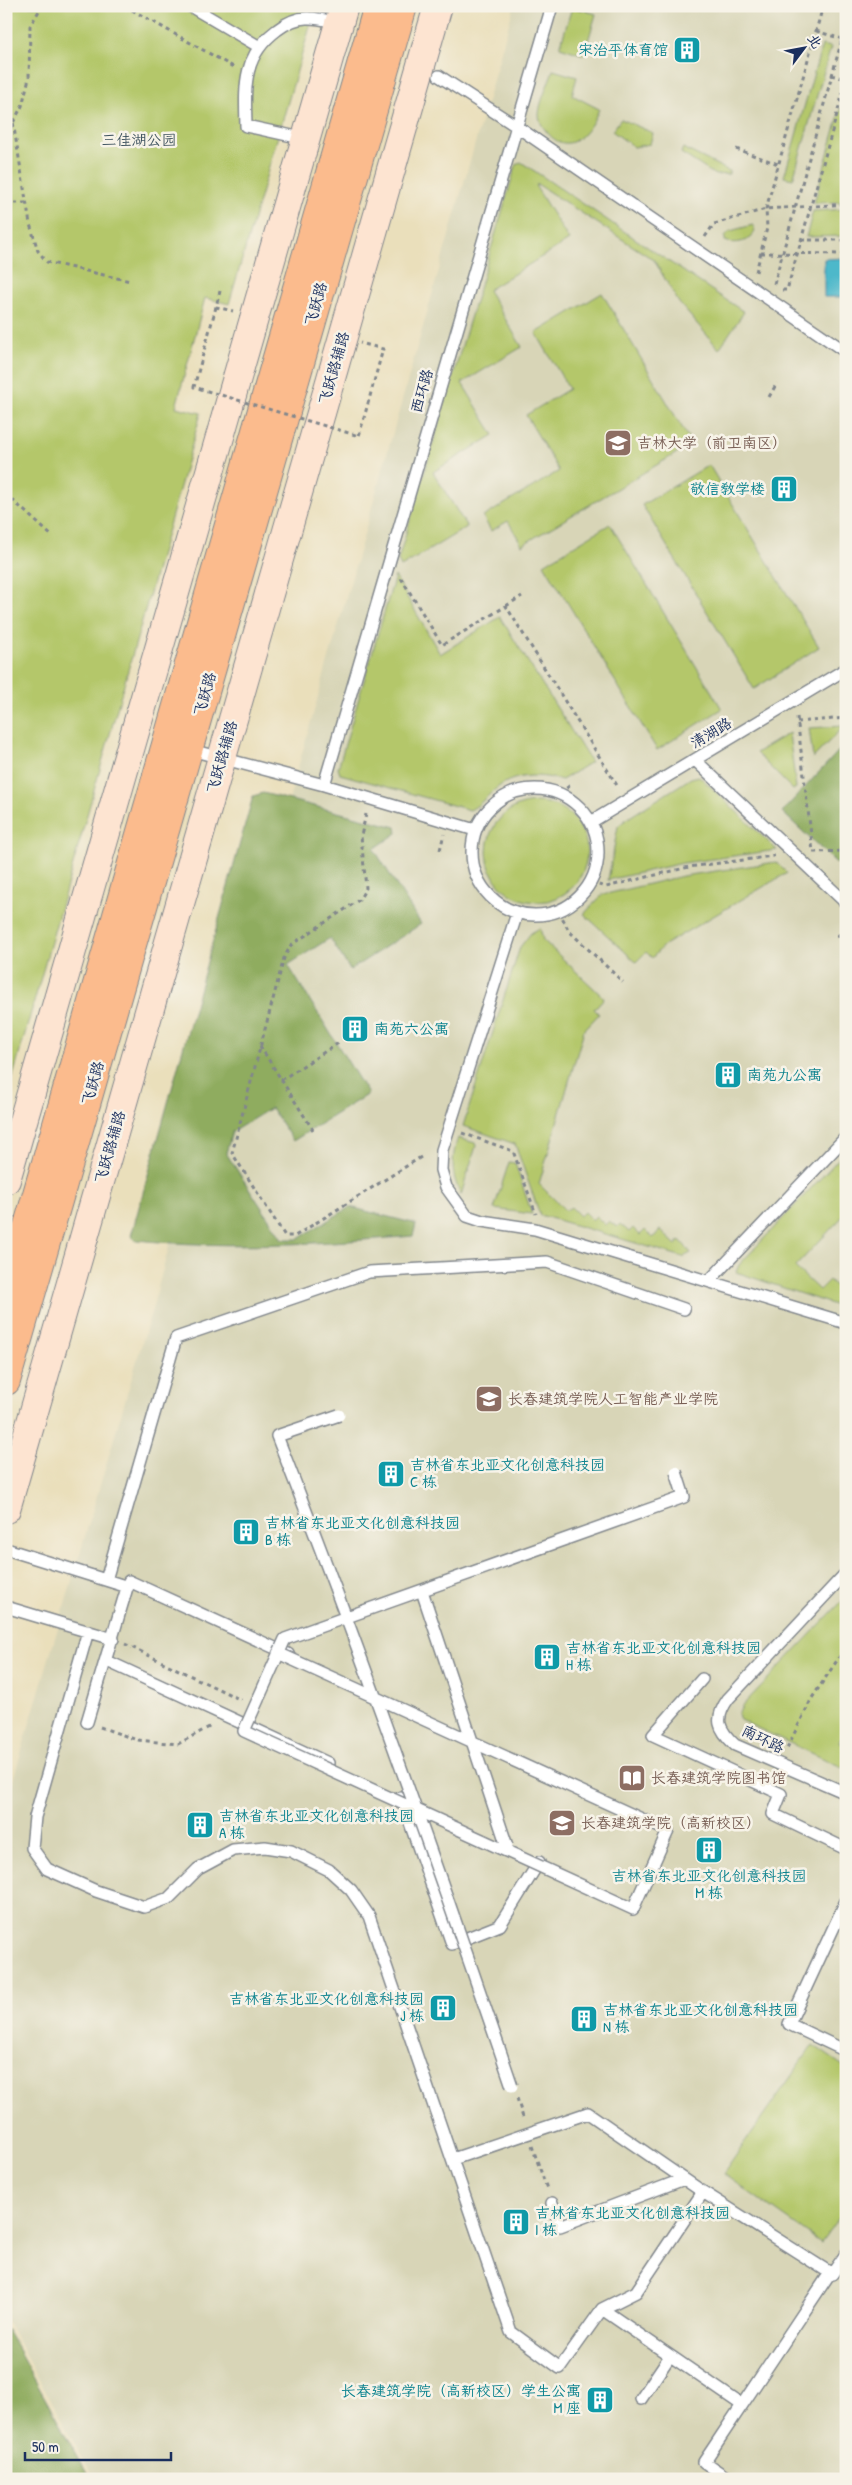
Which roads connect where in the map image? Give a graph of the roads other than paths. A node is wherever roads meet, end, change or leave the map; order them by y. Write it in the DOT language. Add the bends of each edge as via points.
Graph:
graph roads {
  1 [pos="190,6"];
  2 [pos="378,6"];
  3 [pos="403,6"];
  4 [pos="438,6"];
  5 [pos="552,6"];
  6 [pos="342,15"];
  7 [pos="258,46"];
  8 [pos="439,76"];
  9 [pos="516,126"];
  10 [pos="306,139"];
  11 [pos="846,352"];
  12 [pos="846,669"];
  13 [pos="178,746"];
  14 [pos="222,759"];
  15 [pos="695,760"];
  16 [pos="324,785"];
  17 [pos="591,822"];
  18 [pos="475,830"];
  19 [pos="846,903"];
  20 [pos="517,913"];
  21 [pos="846,1137"];
  22 [pos="6,1180"];
  23 [pos="709,1281"];
  24 [pos="6,1302"];
  25 [pos="684,1309"];
  26 [pos="846,1324"];
  27 [pos="6,1381"];
  28 [pos="339,1415"];
  29 [pos="28,1433"];
  30 [pos="6,1458"];
  31 [pos="676,1472"];
  32 [pos="6,1508"];
  33 [pos="6,1549"];
  34 [pos="846,1573"];
  35 [pos="106,1580"];
  36 [pos="128,1587"];
  37 [pos="422,1591"];
  38 [pos="6,1607"];
  39 [pos="348,1617"];
  40 [pos="88,1631"];
  41 [pos="113,1639"];
  42 [pos="278,1653"];
  43 [pos="107,1660"];
  44 [pos="702,1679"];
  45 [pos="377,1698"];
  46 [pos="87,1722"];
  47 [pos="472,1742"];
  48 [pos="846,1794"];
  49 [pos="401,1797"];
  50 [pos="418,1810"];
  51 [pos="506,1846"];
  52 [pos="846,1849"];
  53 [pos="539,1862"];
  54 [pos="846,1901"];
  55 [pos="846,2051"];
  56 [pos="512,2086"];
  57 [pos="453,2159"];
  58 [pos="684,2179"];
  59 [pos="703,2192"];
  60 [pos="552,2203"];
  61 [pos="846,2254"];
  62 [pos="830,2273"];
  63 [pos="602,2309"];
  64 [pos="670,2356"];
  65 [pos="641,2399"];
  66 [pos="742,2405"];
  67 [pos="729,2479"];
  1 -- 7 [label="lane"];
  2 -- 13 [label="main road, 飞跃路"];
  3 -- 13 [label="main road, 飞跃路"];
  4 -- 14 [label="street, 飞跃路辅路"];
  5 -- 9 [label="lane, 西环路"];
  6 -- 7 [label="lane" via="294,20"];
  6 -- 10 [label="street"];
  7 -- 10 [label="lane" via="247,74 246,126"];
  8 -- 9 [label="lane"];
  9 -- 11 [label="lane"];
  9 -- 16 [label="lane, 西环路"];
  10 -- 22 [label="street"];
  12 -- 15 [label="lane, 清湖路"];
  13 -- 14 [label="lane"];
  13 -- 24 [label="main road, 飞跃路"];
  13 -- 27 [label="main road, 飞跃路"];
  14 -- 16 [label="lane"];
  14 -- 29 [label="street, 飞跃路辅路"];
  15 -- 17 [label="lane, 清湖路"];
  15 -- 19 [label="lane"];
  16 -- 18 [label="lane"];
  17 -- 18 [label="lane" via="578,805 560,793 540,788 520,790 495,803 485,812"];
  17 -- 20 [label="lane" via="598,842 598,863 591,883 577,900 559,911 538,916"];
  18 -- 20 [label="lane" via="471,850 474,871 483,889 498,904"];
  20 -- 23 [label="lane" via="442,1150 441,1170 446,1187 467,1216 535,1229"];
  21 -- 23 [label="lane"];
  23 -- 26 [label="lane"];
  25 -- 35 [label="lane" via="547,1262 369,1272 176,1338"];
  28 -- 39 [label="lane, bridge" via="277,1436"];
  29 -- 30 [label="street"];
  29 -- 32 [label="street, 飞跃路辅路"];
  31 -- 37 [label="lane, bridge" via="684,1497 669,1506"];
  33 -- 35 [label="lane"];
  34 -- 48 [label="lane, 南环路" via="719,1711 719,1723 735,1745"];
  35 -- 36 [label="lane"];
  36 -- 41 [label="lane"];
  36 -- 53 [label="lane" via="129,1581 668,1831 634,1906"];
  37 -- 39 [label="lane, bridge"];
  37 -- 47 [label="lane, bridge"];
  38 -- 40 [label="lane"];
  39 -- 42 [label="lane, bridge" via="285,1640"];
  39 -- 45 [label="lane, bridge"];
  40 -- 41 [label="lane"];
  40 -- 57 [label="lane" via="35,1817 32,1848 46,1869 144,1907 169,1898 198,1869 233,1850 265,1847 291,1851 329,1870 351,1890 368,1916"];
  41 -- 43 [label="lane"];
  42 -- 45 [label="lane, bridge"];
  42 -- 50 [label="lane, bridge" via="244,1731"];
  43 -- 46 [label="lane"];
  43 -- 49 [label="lane"];
  44 -- 52 [label="lane" via="653,1735 781,1794 773,1814"];
  45 -- 47 [label="lane, bridge"];
  45 -- 50 [label="lane, bridge"];
  47 -- 50 [label="lane, bridge" via="668,1831 633,1909"];
  47 -- 51 [label="lane, bridge"];
  49 -- 51 [label="lane"];
  49 -- 53 [label="lane" via="452,1944 500,1925"];
  50 -- 56 [label="lane, bridge"];
  51 -- 53 [label="lane"];
  54 -- 55 [label="lane" via="789,2024"];
  57 -- 58 [label="lane" via="588,2112"];
  57 -- 63 [label="lane" via="511,2332 560,2368"];
  58 -- 59 [label="lane"];
  58 -- 60 [label="lane" via="560,2226"];
  59 -- 62 [label="lane"];
  59 -- 63 [label="lane" via="636,2292"];
  61 -- 62 [label="lane"];
  62 -- 66 [label="lane"];
  63 -- 64 [label="lane"];
  64 -- 65 [label="lane"];
  64 -- 66 [label="lane"];
  66 -- 67 [label="lane" via="704,2462"];
}
